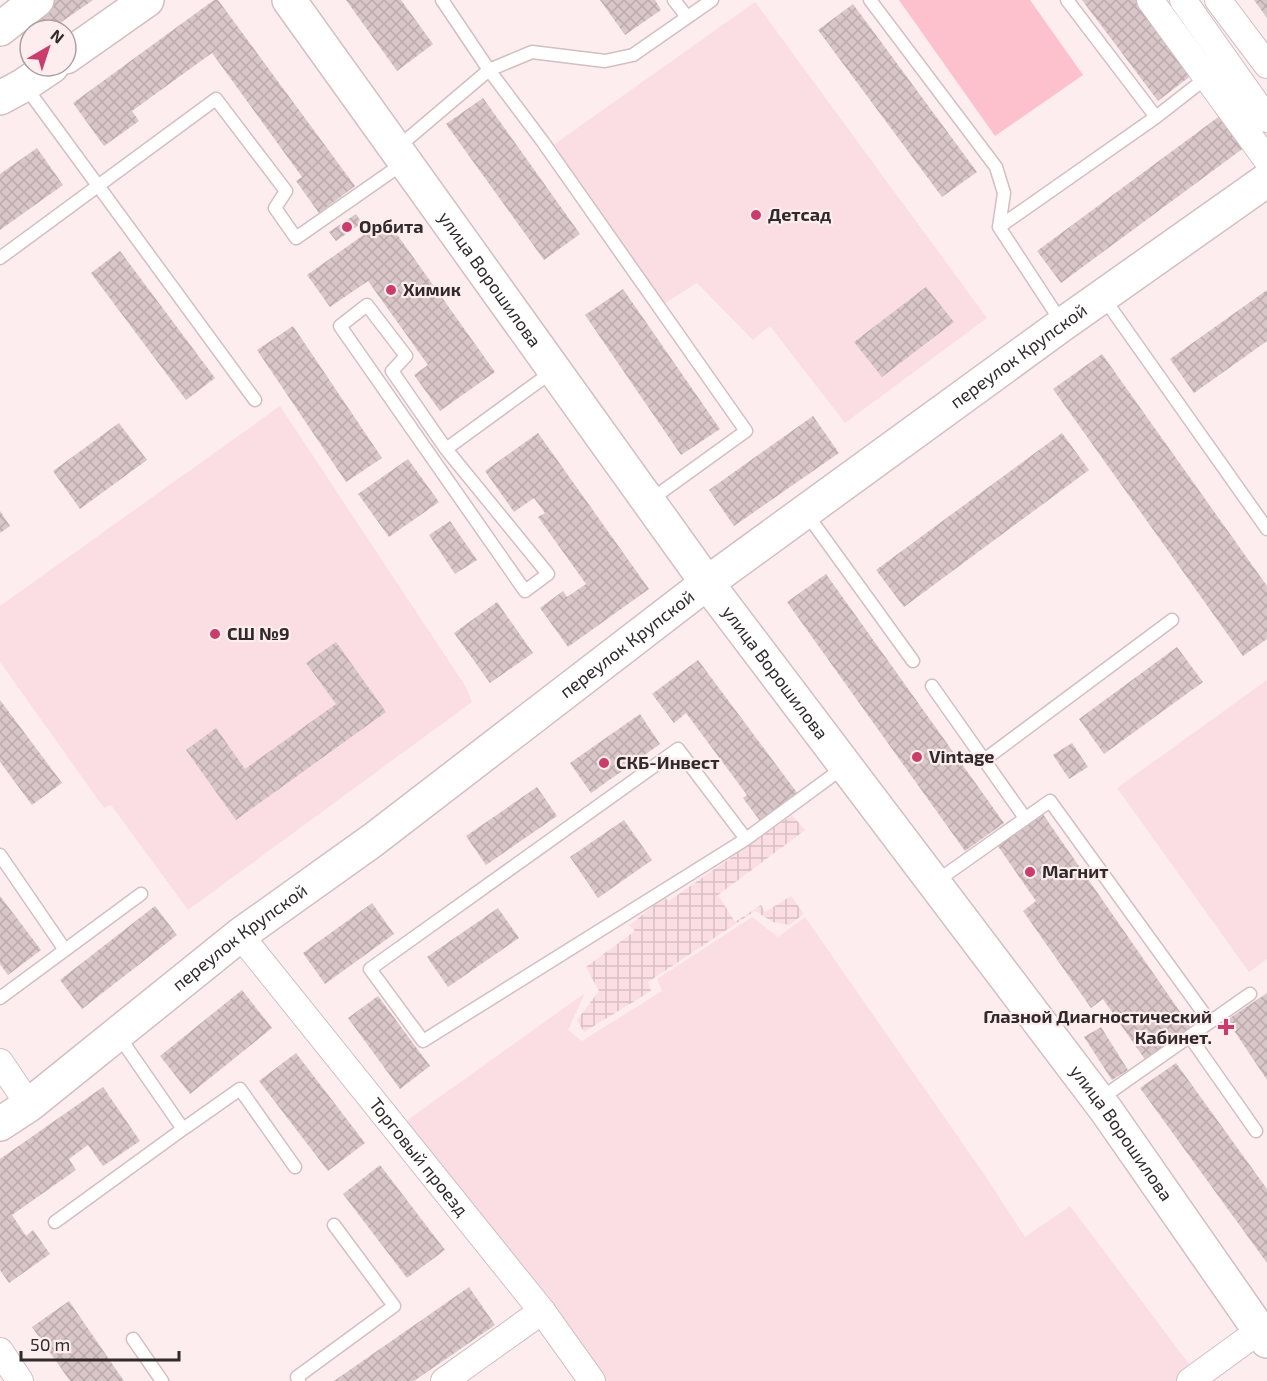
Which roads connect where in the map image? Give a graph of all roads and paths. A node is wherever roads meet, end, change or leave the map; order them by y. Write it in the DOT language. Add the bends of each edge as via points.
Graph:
graph roads {
  1 [pos="37,0"];
  2 [pos="147,0"];
  3 [pos="289,0"];
  4 [pos="441,0"];
  5 [pos="674,0"];
  6 [pos="712,0"];
  7 [pos="870,0"];
  8 [pos="1067,0"];
  9 [pos="1150,0"];
  10 [pos="1183,0"];
  11 [pos="1218,0"];
  12 [pos="687,17"];
  13 [pos="0,29"];
  14 [pos="78,49"];
  15 [pos="1263,52"];
  16 [pos="489,70"];
  17 [pos="34,78"];
  18 [pos="1206,78"];
  19 [pos="12,92"];
  20 [pos="1156,117"];
  21 [pos="1267,119"];
  22 [pos="401,155"];
  23 [pos="1267,160"];
  24 [pos="1267,180"];
  25 [pos="97,187"];
  26 [pos="999,226"];
  27 [pos="0,258"];
  28 [pos="1103,296"];
  29 [pos="1063,324"];
  30 [pos="554,370"];
  31 [pos="255,400"];
  32 [pos="446,449"];
  33 [pos="648,502"];
  34 [pos="806,512"];
  35 [pos="1267,529"];
  36 [pos="707,583"];
  37 [pos="1172,620"];
  38 [pos="913,661"];
  39 [pos="932,686"];
  40 [pos="984,760"];
  41 [pos="845,766"];
  42 [pos="1025,818"];
  43 [pos="746,839"];
  44 [pos="0,855"];
  45 [pos="933,884"];
  46 [pos="141,894"];
  47 [pos="240,936"];
  48 [pos="65,950"];
  49 [pos="1250,994"];
  50 [pos="0,998"];
  51 [pos="1210,1022"];
  52 [pos="117,1034"];
  53 [pos="1190,1036"];
  54 [pos="0,1062"];
  55 [pos="1099,1100"];
  56 [pos="29,1105"];
  57 [pos="0,1124"];
  58 [pos="183,1129"];
  59 [pos="1256,1131"];
  60 [pos="295,1167"];
  61 [pos="55,1222"];
  62 [pos="334,1225"];
  63 [pos="542,1311"];
  64 [pos="1264,1332"];
  65 [pos="133,1339"];
  66 [pos="0,1351"];
  67 [pos="296,1380"];
  68 [pos="20,1381"];
  69 [pos="162,1381"];
  70 [pos="444,1381"];
  71 [pos="592,1381"];
  72 [pos="1190,1381"];
  1 -- 13 [label="street"];
  2 -- 14 [label="street"];
  3 -- 22 [label="street, улица Ворошилова"];
  4 -- 16 [label="lane"];
  5 -- 12 [label="lane"];
  6 -- 12 [label="lane"];
  7 -- 26 [label="lane" via="996,167 1004,193"];
  8 -- 20 [label="lane"];
  9 -- 18 [label="street"];
  10 -- 21 [label="street"];
  11 -- 15 [label="street"];
  12 -- 16 [label="lane" via="633,55 605,61 532,52"];
  16 -- 22 [label="lane"];
  16 -- 33 [label="lane" via="746,431"];
  17 -- 19 [label="street"];
  18 -- 20 [label="lane"];
  18 -- 23 [label="street"];
  19 -- 25 [label="lane"];
  20 -- 26 [label="lane"];
  22 -- 25 [label="lane" via="296,238 275,208 286,191 216,99"];
  22 -- 30 [label="street, улица Ворошилова"];
  24 -- 28 [label="street, переулок Крупской"];
  25 -- 27 [label="lane"];
  25 -- 31 [label="lane"];
  26 -- 29 [label="lane"];
  28 -- 29 [label="street, переулок Крупской"];
  28 -- 35 [label="lane"];
  29 -- 34 [label="street, переулок Крупской"];
  30 -- 32 [label="lane"];
  30 -- 33 [label="street, улица Ворошилова"];
  32 -- 32 [label="lane" via="392,371 406,356 367,305 339,326 525,591 548,574"];
  33 -- 36 [label="street, улица Ворошилова"];
  34 -- 36 [label="street, переулок Крупской"];
  34 -- 38 [label="lane"];
  36 -- 41 [label="street, улица Ворошилова"];
  36 -- 47 [label="street, переулок Крупской" via="374,840"];
  37 -- 40 [label="lane"];
  39 -- 40 [label="lane"];
  40 -- 42 [label="lane"];
  41 -- 43 [label="lane"];
  41 -- 45 [label="street, улица Ворошилова"];
  42 -- 45 [label="lane"];
  42 -- 51 [label="lane" via="1050,801"];
  43 -- 43 [label="lane" via="678,749 370,969 423,1041"];
  44 -- 48 [label="lane"];
  45 -- 55 [label="street, улица Ворошилова"];
  46 -- 48 [label="lane"];
  47 -- 52 [label="street, переулок Крупской"];
  47 -- 63 [label="street, Торговый проезд"];
  48 -- 50 [label="lane"];
  49 -- 51 [label="lane"];
  51 -- 53 [label="lane"];
  52 -- 56 [label="street, переулок Крупской"];
  52 -- 58 [label="lane"];
  53 -- 55 [label="lane"];
  53 -- 59 [label="lane"];
  54 -- 56 [label="street"];
  55 -- 64 [label="street, улица Ворошилова"];
  56 -- 57 [label="street, переулок Крупской"];
  58 -- 60 [label="lane" via="240,1089"];
  58 -- 61 [label="lane"];
  62 -- 67 [label="lane" via="394,1306"];
  63 -- 70 [label="street"];
  63 -- 71 [label="street, Торговый проезд"];
  64 -- 72 [label="street"];
  65 -- 69 [label="lane"];
  66 -- 68 [label="street"];
}
